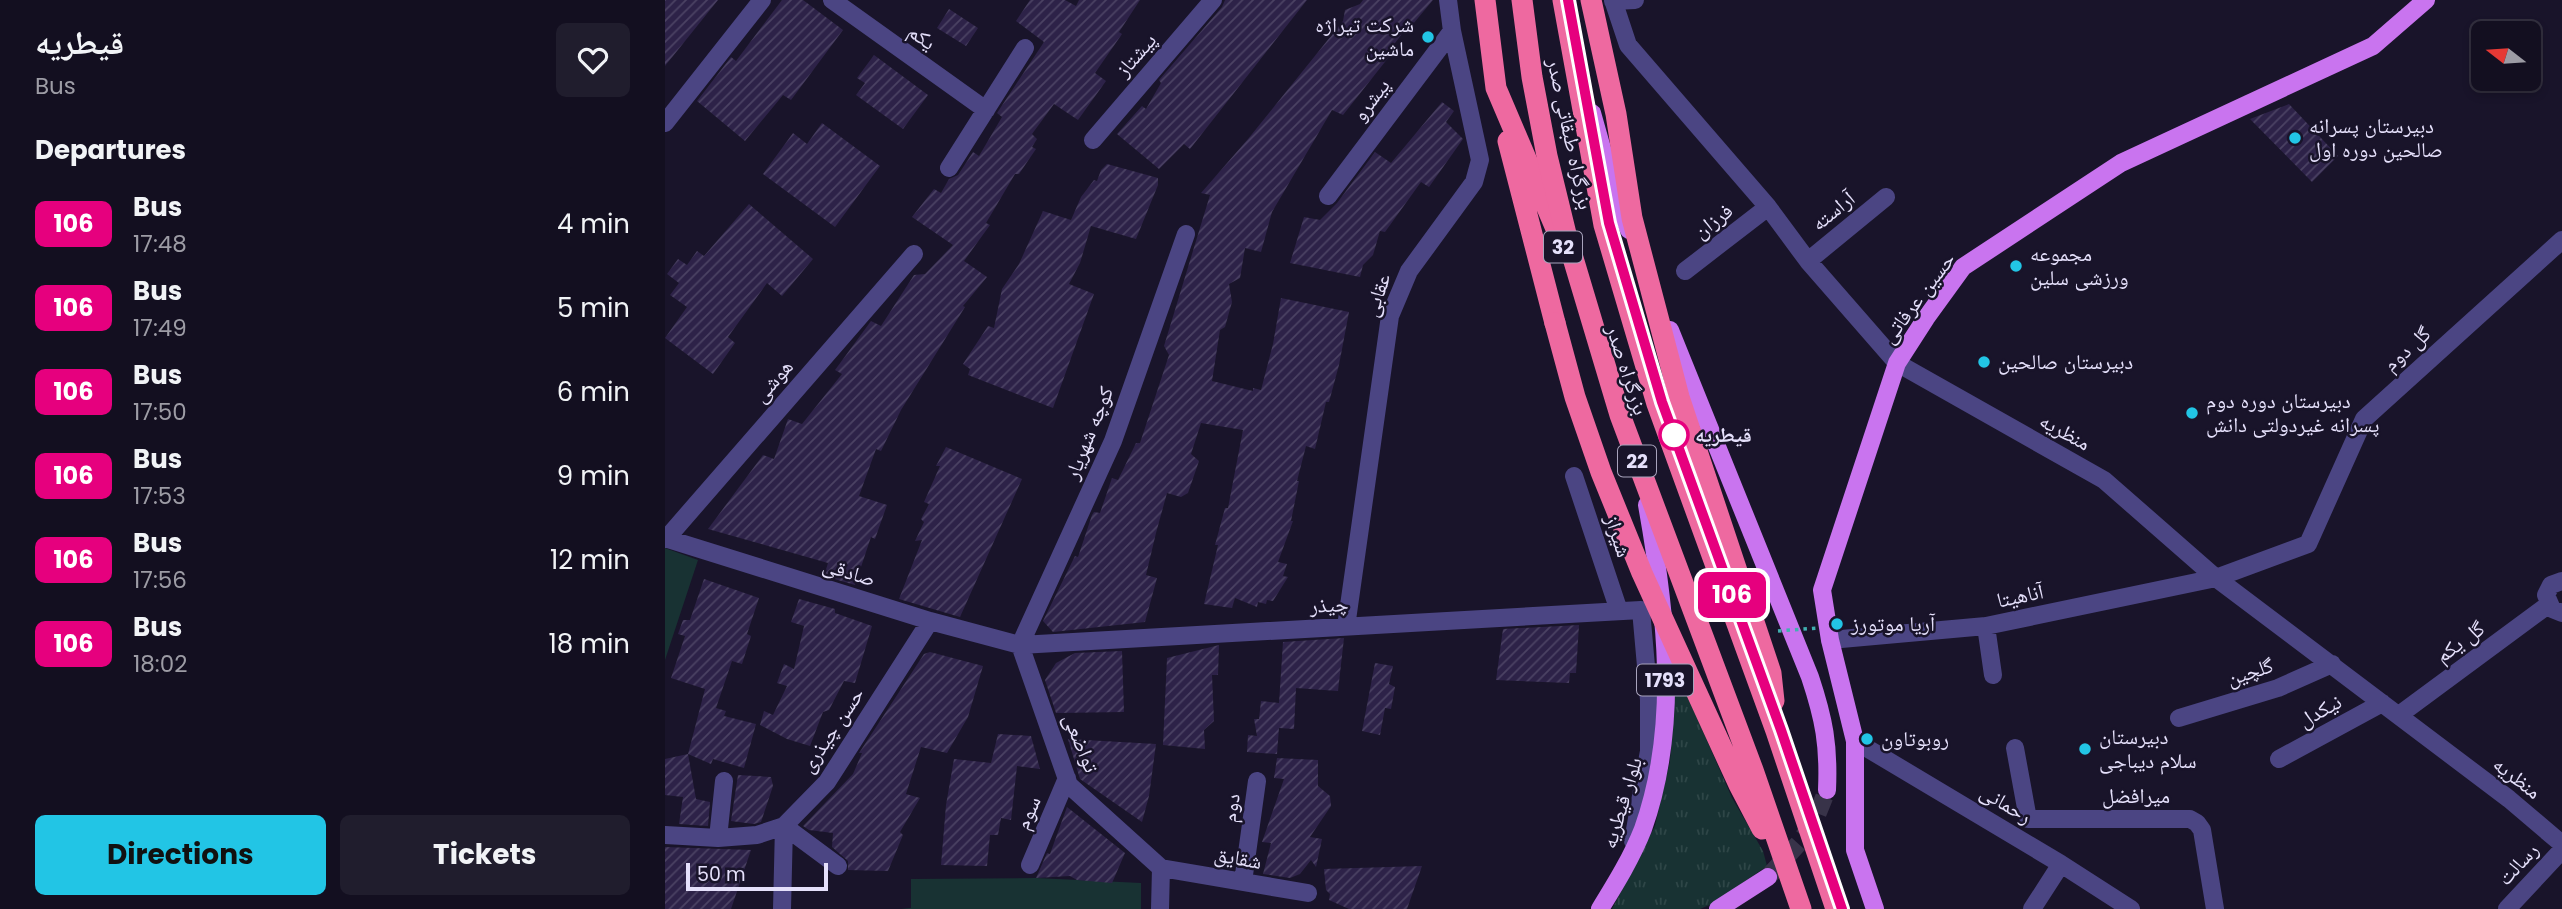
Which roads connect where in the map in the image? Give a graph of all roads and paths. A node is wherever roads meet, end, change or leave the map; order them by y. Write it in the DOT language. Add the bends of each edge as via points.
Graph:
graph roads {
  1 [pos="762,0"];
  2 [pos="832,0"];
  3 [pos="1213,0"];
  4 [pos="1448,0"];
  5 [pos="1485,0"];
  6 [pos="1522,0"];
  7 [pos="1565,0"];
  8 [pos="1591,0"];
  9 [pos="1635,0"];
  10 [pos="2426,0"];
  11 [pos="1613,1"];
  12 [pos="1452,31"];
  13 [pos="1025,48"];
  14 [pos="1580,69"];
  15 [pos="1496,88"];
  16 [pos="986,110"];
  17 [pos="665,123"];
  18 [pos="1093,140"];
  19 [pos="949,168"];
  20 [pos="1328,196"];
  21 [pos="1886,197"];
  22 [pos="1768,207"];
  23 [pos="1186,234"];
  24 [pos="2562,240"];
  25 [pos="914,254"];
  26 [pos="1808,261"];
  27 [pos="1685,271"];
  28 [pos="1897,363"];
  29 [pos="1574,476"];
  30 [pos="1645,495"];
  31 [pos="666,538"];
  32 [pos="2216,578"];
  33 [pos="2562,581"];
  34 [pos="2555,609"];
  35 [pos="1619,611"];
  36 [pos="930,621"];
  37 [pos="1986,626"];
  38 [pos="1346,627"];
  39 [pos="1830,640"];
  40 [pos="1020,645"];
  41 [pos="2332,664"];
  42 [pos="1993,674"];
  43 [pos="2382,703"];
  44 [pos="2399,715"];
  45 [pos="2179,718"];
  46 [pos="1776,731"];
  47 [pos="1855,741"];
  48 [pos="2015,748"];
  49 [pos="2279,760"];
  50 [pos="1067,778"];
  51 [pos="724,781"];
  52 [pos="1257,781"];
  53 [pos="1827,790"];
  54 [pos="784,826"];
  55 [pos="665,835"];
  56 [pos="718,838"];
  57 [pos="2562,844"];
  58 [pos="2562,849"];
  59 [pos="1629,861"];
  60 [pos="2061,864"];
  61 [pos="838,866"];
  62 [pos="1030,866"];
  63 [pos="1161,868"];
  64 [pos="1768,877"];
  65 [pos="1243,882"];
  66 [pos="1792,884"];
  67 [pos="1308,893"];
  68 [pos="782,909"];
  69 [pos="1160,909"];
  70 [pos="1600,909"];
  71 [pos="1718,909"];
  72 [pos="1799,909"];
  73 [pos="1836,909"];
  74 [pos="1842,909"];
  75 [pos="1875,909"];
  76 [pos="2032,909"];
  77 [pos="2131,909"];
  78 [pos="2215,909"];
  79 [pos="2507,909"];
  1 -- 17 [label="street"];
  2 -- 16 [label="street, یکم"];
  3 -- 18 [label="street, پیشتاز"];
  4 -- 12 [label="street, عقابی"];
  5 -- 15 [label="highway, بزرگراه صدر / 32"];
  6 -- 66 [label="highway, بزرگراه طبقاتی صدر / 22, bridge" via="1547,156 1620,415"];
  7 -- 14 [label="highway, بزرگراه صدر / 32"];
  7 -- 46 [label="highway, بزرگراه طبقاتی صدر / 22, bridge" via="1604,225 1657,404"];
  8 -- 46 [label="highway, bridge" via="1632,218 1679,397 1771,673"];
  9 -- 11 [label="street"];
  10 -- 28 [label="main road, حسین عرفاتی" via="2373,46 2122,163 1963,267"];
  11 -- 22 [label="street, منظریه" via="1628,45"];
  12 -- 20 [label="street, پیشرو"];
  12 -- 38 [label="street, عقابی" via="1480,160 1474,181 1409,271 1390,316"];
  13 -- 16 [label="street"];
  14 -- 53 [label="main road" via="1616,198 1810,677 1824,719"];
  14 -- 74 [label="highway, بزرگراه صدر / 32" via="1609,223 1662,402"];
  15 -- 30 [label="highway, بزرگراه صدر / 32" via="1561,240 1615,416"];
  15 -- 66 [label="highway, bridge" via="1520,197 1584,422 1642,573 1739,785"];
  16 -- 19 [label="street"];
  21 -- 26 [label="street, آراسته"];
  22 -- 26 [label="street, منظریه"];
  22 -- 27 [label="street, فرزان"];
  23 -- 40 [label="street, کوچه شهریار" via="1112,441"];
  24 -- 32 [label="street, گل دوم" via="2364,419 2308,544"];
  25 -- 31 [label="street, هوشی"];
  26 -- 28 [label="street, منظریه"];
  28 -- 32 [label="street, منظریه" via="2104,480"];
  28 -- 39 [label="main road, حسین عرفاتی" via="1822,590"];
  29 -- 35 [label="street, شیراز"];
  30 -- 59 [label="main road, بلوار قیطریه / 1793" via="1661,583 1664,729 1656,783"];
  30 -- 72 [label="highway, بزرگراه صدر / 32"];
  31 -- 36 [label="street, صادقی"];
  32 -- 37 [label="street, آناهیتا"];
  32 -- 41 [label="street, منظریه"];
  33 -- 34 [label="street" via="2548,590"];
  34 -- 44 [label="street, گل یکم"];
  35 -- 38 [label="street, چیذر"];
  35 -- 59 [label="street, چیذر" via="1641,610 1649,700 1649,751"];
  36 -- 40 [label="street, صادقی"];
  36 -- 54 [label="street, حسن چیذری" via="827,782"];
  37 -- 39 [label="street, آناهیتا"];
  37 -- 42 [label="street"];
  38 -- 40 [label="street, چیذر"];
  39 -- 47 [label="main road, حسین عرفاتی"];
  40 -- 50 [label="street, تواضعی"];
  41 -- 43 [label="street, منظریه"];
  41 -- 45 [label="street, گلچین" via="2278,688"];
  43 -- 44 [label="street, منظریه"];
  43 -- 49 [label="street, نیکدل"];
  44 -- 57 [label="street, منظریه"];
  46 -- 73 [label="highway, بزرگراه طبقاتی صدر / 22, bridge"];
  47 -- 60 [label="street, رحمانی"];
  47 -- 75 [label="main road, حسین عرفاتی" via="1855,850"];
  48 -- 78 [label="street, میرافضل" via="2028,819 2190,819 2197,823"];
  50 -- 62 [label="street, سوم"];
  50 -- 63 [label="street, تواضعی" via="1069,785"];
  51 -- 56 [label="street"];
  52 -- 65 [label="street, دوم"];
  54 -- 56 [label="street, حسن چیذری" via="757,835"];
  54 -- 61 [label="street"];
  54 -- 68 [label="street"];
  55 -- 56 [label="street, حسن چیذری"];
  58 -- 79 [label="street, رسالت"];
  59 -- 70 [label="main road, بلوار قیطریه / 1793"];
  60 -- 76 [label="street"];
  60 -- 77 [label="street, رحمانی"];
  63 -- 65 [label="street, شقایق"];
  63 -- 69 [label="street"];
  64 -- 71 [label="main road"];
  65 -- 67 [label="street, شقایق"];
  66 -- 72 [label="highway, بزرگراه طبقاتی صدر / 22, bridge"];
}
